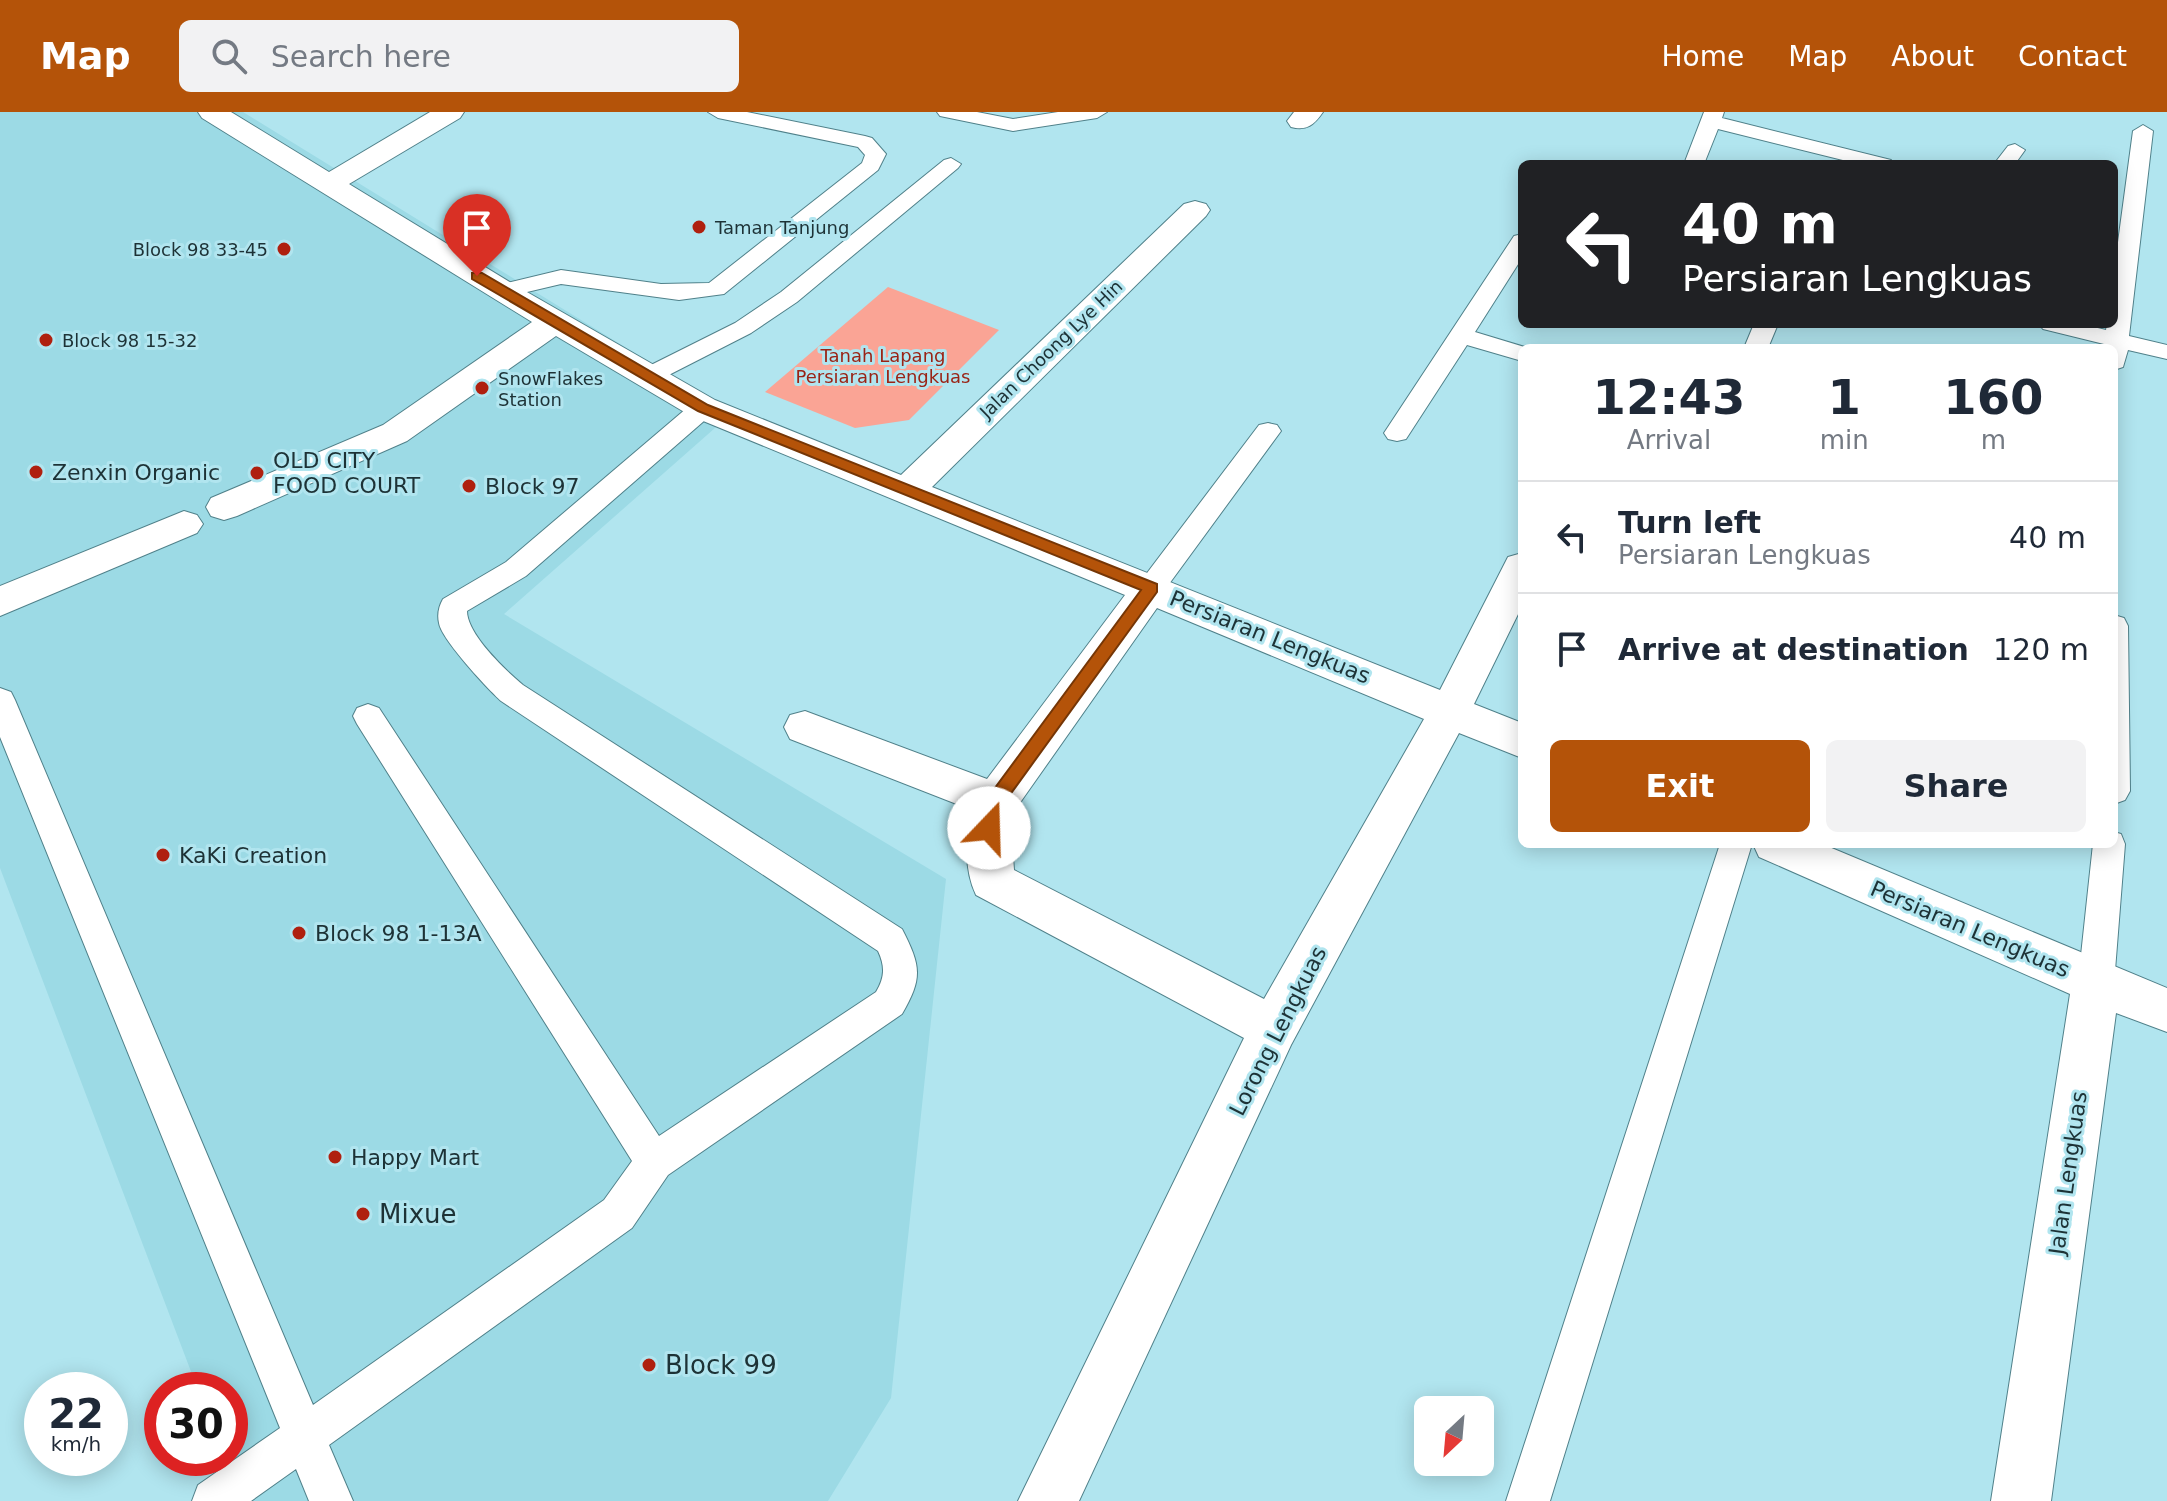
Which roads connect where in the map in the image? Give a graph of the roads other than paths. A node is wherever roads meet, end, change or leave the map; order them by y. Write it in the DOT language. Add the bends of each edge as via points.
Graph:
graph roads {
  1 [pos="212,112"];
  2 [pos="450,112"];
  3 [pos="718,112"];
  4 [pos="947,112"];
  5 [pos="1097,112"];
  6 [pos="1713,117"];
  7 [pos="2143,131"];
  8 [pos="1696,160"];
  9 [pos="1869,160"];
  10 [pos="951,164"];
  11 [pos="327,185"];
  12 [pos="1195,210"];
  13 [pos="1518,247"];
  14 [pos="502,291"];
  15 [pos="2118,320"];
  16 [pos="554,322"];
  17 [pos="2061,328"];
  18 [pos="1461,335"];
  19 [pos="2099,344"];
  20 [pos="2118,350"];
  21 [pos="2167,352"];
  22 [pos="1518,353"];
  23 [pos="648,376"];
  24 [pos="703,408"];
  25 [pos="1268,431"];
  26 [pos="1397,433"];
  27 [pos="908,489"];
  28 [pos="224,507"];
  29 [pos="184,524"];
  30 [pos="1518,575"];
  31 [pos="1151,588"];
  32 [pos="0,602"];
  33 [pos="0,700"];
  34 [pos="1450,711"];
  35 [pos="368,716"];
  36 [pos="805,727"];
  37 [pos="1518,739"];
  38 [pos="996,801"];
  39 [pos="1735,848"];
  40 [pos="1784,848"];
  41 [pos="2109,848"];
  42 [pos="2096,983"];
  43 [pos="2167,1010"];
  44 [pos="1274,1029"];
  45 [pos="654,1162"];
  46 [pos="304,1438"];
  47 [pos="214,1501"];
  48 [pos="331,1501"];
  49 [pos="1048,1501"];
  50 [pos="1528,1501"];
  51 [pos="2021,1501"];
  1 -- 11 [label="street, Persiaran Lengkuas"];
  2 -- 11 [label="street"];
  3 -- 14 [label="lane" via="865,142 876,154 871,166 716,289 660,293 569,277"];
  4 -- 5 [label="lane" via="1013,125"];
  6 -- 8 [label="lane"];
  6 -- 9 [label="lane"];
  7 -- 15 [label="lane"];
  10 -- 23 [label="lane" via="789,297 743,328"];
  11 -- 14 [label="street, Persiaran Lengkuas"];
  12 -- 27 [label="street, Jalan Choong Lye Hin"];
  13 -- 18 [label="lane"];
  14 -- 16 [label="street, Persiaran Lengkuas"];
  16 -- 23 [label="street, Persiaran Lengkuas"];
  16 -- 28 [label="street" via="395,433"];
  17 -- 19 [label="lane"];
  18 -- 22 [label="lane"];
  18 -- 26 [label="lane"];
  20 -- 21 [label="lane"];
  23 -- 24 [label="street, Persiaran Lengkuas"];
  24 -- 27 [label="street, Persiaran Lengkuas"];
  24 -- 45 [label="lane" via="516,569 453,606 453,625 512,693 890,940 902,964 902,983 889,1003"];
  25 -- 31 [label="lane"];
  27 -- 31 [label="street, Persiaran Lengkuas"];
  29 -- 32 [label="street"];
  30 -- 34 [label="street, Lorong Lengkuas"];
  31 -- 34 [label="street, Persiaran Lengkuas"];
  31 -- 38 [label="street"];
  33 -- 46 [label="lane"];
  34 -- 37 [label="street, Persiaran Lengkuas"];
  34 -- 44 [label="street, Lorong Lengkuas"];
  35 -- 45 [label="lane"];
  36 -- 38 [label="street"];
  38 -- 44 [label="street" via="989,828 992,881"];
  39 -- 50 [label="lane"];
  40 -- 42 [label="street, Persiaran Lengkuas"];
  41 -- 42 [label="lane, Jalan Lengkuas"];
  42 -- 43 [label="street, Persiaran Lengkuas"];
  42 -- 51 [label="street, Jalan Lengkuas"];
  44 -- 49 [label="street, Lorong Lengkuas"];
  45 -- 46 [label="lane" via="618,1214"];
  46 -- 47 [label="lane"];
  46 -- 48 [label="lane"];
}
